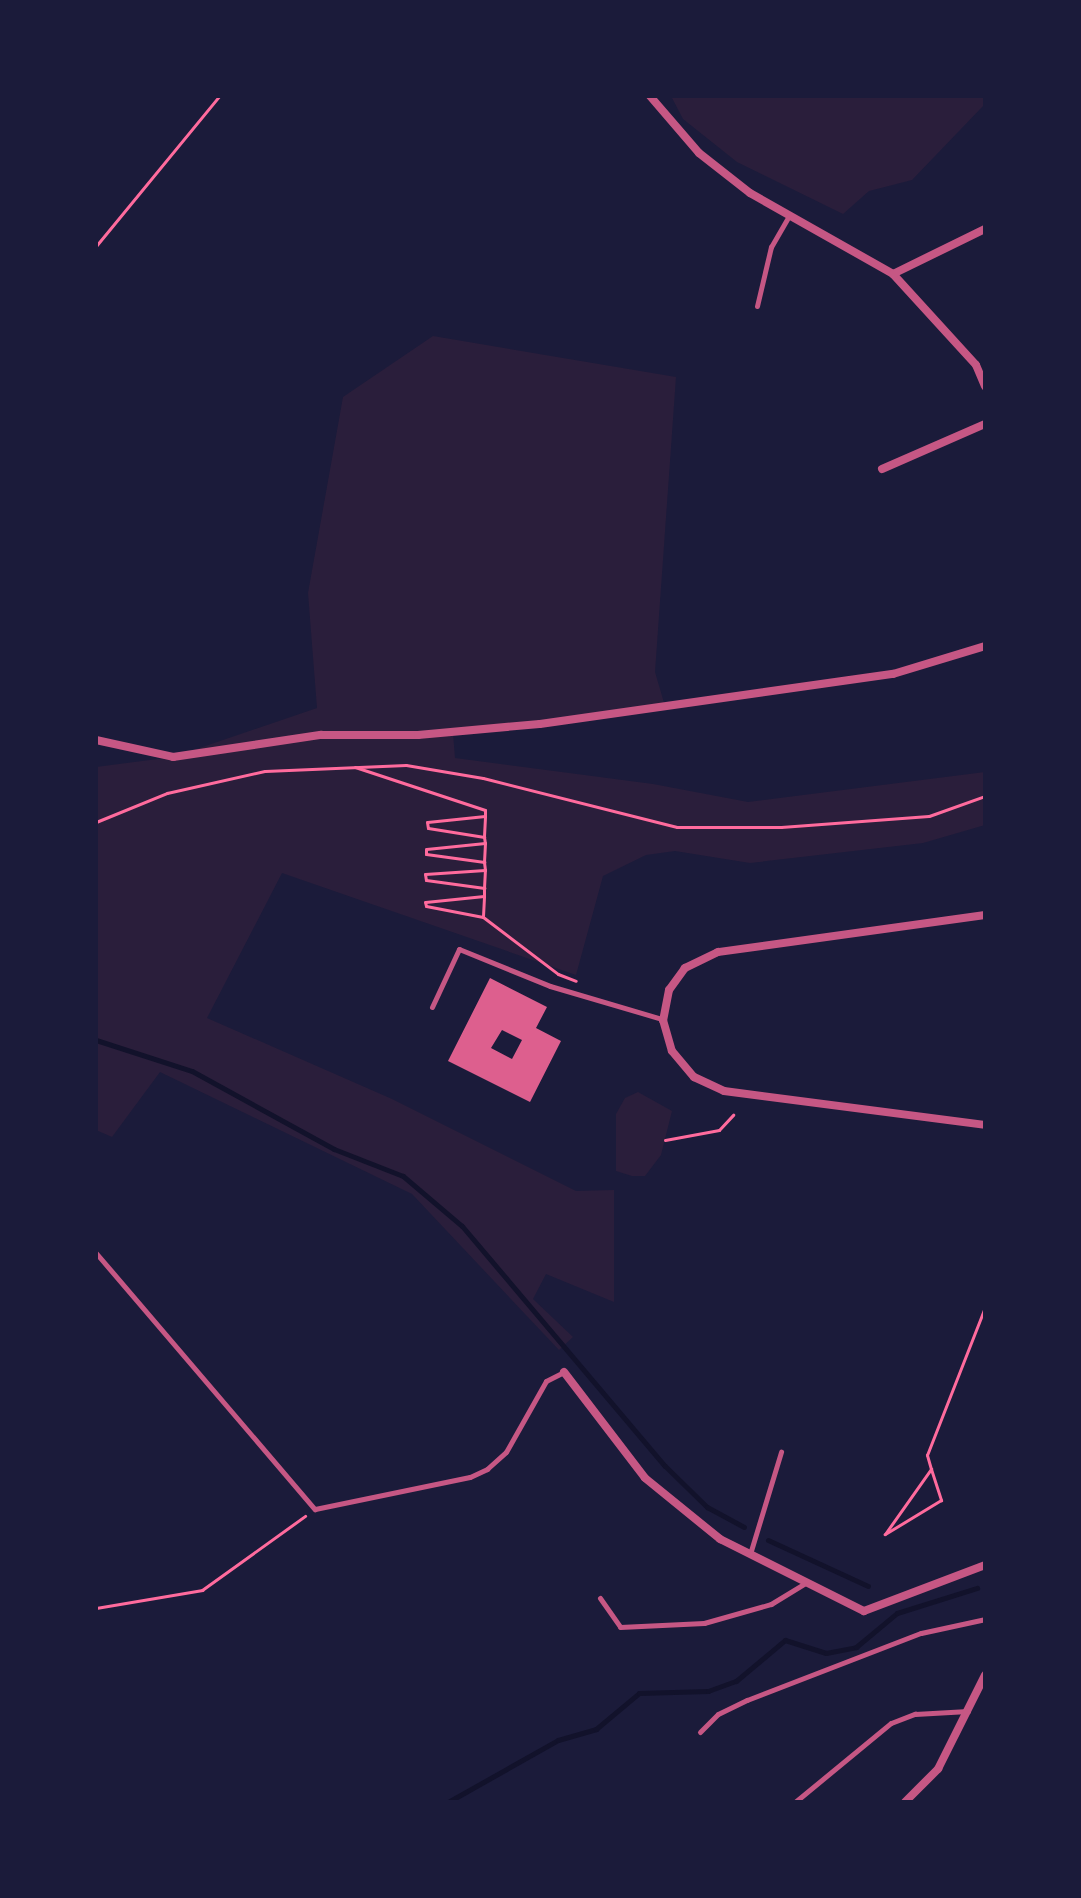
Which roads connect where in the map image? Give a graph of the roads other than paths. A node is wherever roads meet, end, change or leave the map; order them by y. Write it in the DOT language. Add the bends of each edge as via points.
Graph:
graph roads {
  1 [pos="650,96"];
  2 [pos="788,218"];
  3 [pos="985,229"];
  4 [pos="893,274"];
  5 [pos="757,306"];
  6 [pos="985,386"];
  7 [pos="985,424"];
  8 [pos="882,469"];
  9 [pos="985,646"];
  10 [pos="96,740"];
  11 [pos="985,915"];
  12 [pos="432,1007"];
  13 [pos="663,1020"];
  14 [pos="985,1125"];
  15 [pos="96,1253"];
  16 [pos="564,1372"];
  17 [pos="781,1452"];
  18 [pos="750,1554"];
  19 [pos="985,1565"];
  20 [pos="808,1581"];
  21 [pos="600,1598"];
  22 [pos="985,1619"];
  23 [pos="985,1675"];
  24 [pos="969,1711"];
  25 [pos="700,1732"];
  26 [pos="795,1802"];
  27 [pos="905,1802"];
  1 -- 2 [label="street" via="699,153"];
  2 -- 4 [label="street"];
  2 -- 5 [label="lane" via="771,247"];
  3 -- 4 [label="street"];
  4 -- 6 [label="street" via="976,365"];
  7 -- 8 [label="street"];
  9 -- 10 [label="street" via="893,674 540,724 418,735 321,735 173,757"];
  11 -- 13 [label="street" via="718,952 685,968 669,990"];
  12 -- 13 [label="lane" via="459,949 550,986"];
  13 -- 14 [label="street" via="672,1051 694,1077 724,1091"];
  15 -- 16 [label="lane" via="315,1509 487,1469 506,1452 546,1381"];
  16 -- 18 [label="street" via="645,1478 720,1539"];
  17 -- 18 [label="lane"];
  18 -- 20 [label="street"];
  19 -- 20 [label="street" via="864,1611"];
  20 -- 21 [label="lane" via="771,1604 704,1623 620,1627"];
  22 -- 25 [label="lane" via="921,1633 747,1700 718,1714"];
  23 -- 24 [label="street"];
  24 -- 26 [label="lane" via="915,1714 891,1723"];
  24 -- 27 [label="street" via="938,1769"];
}
